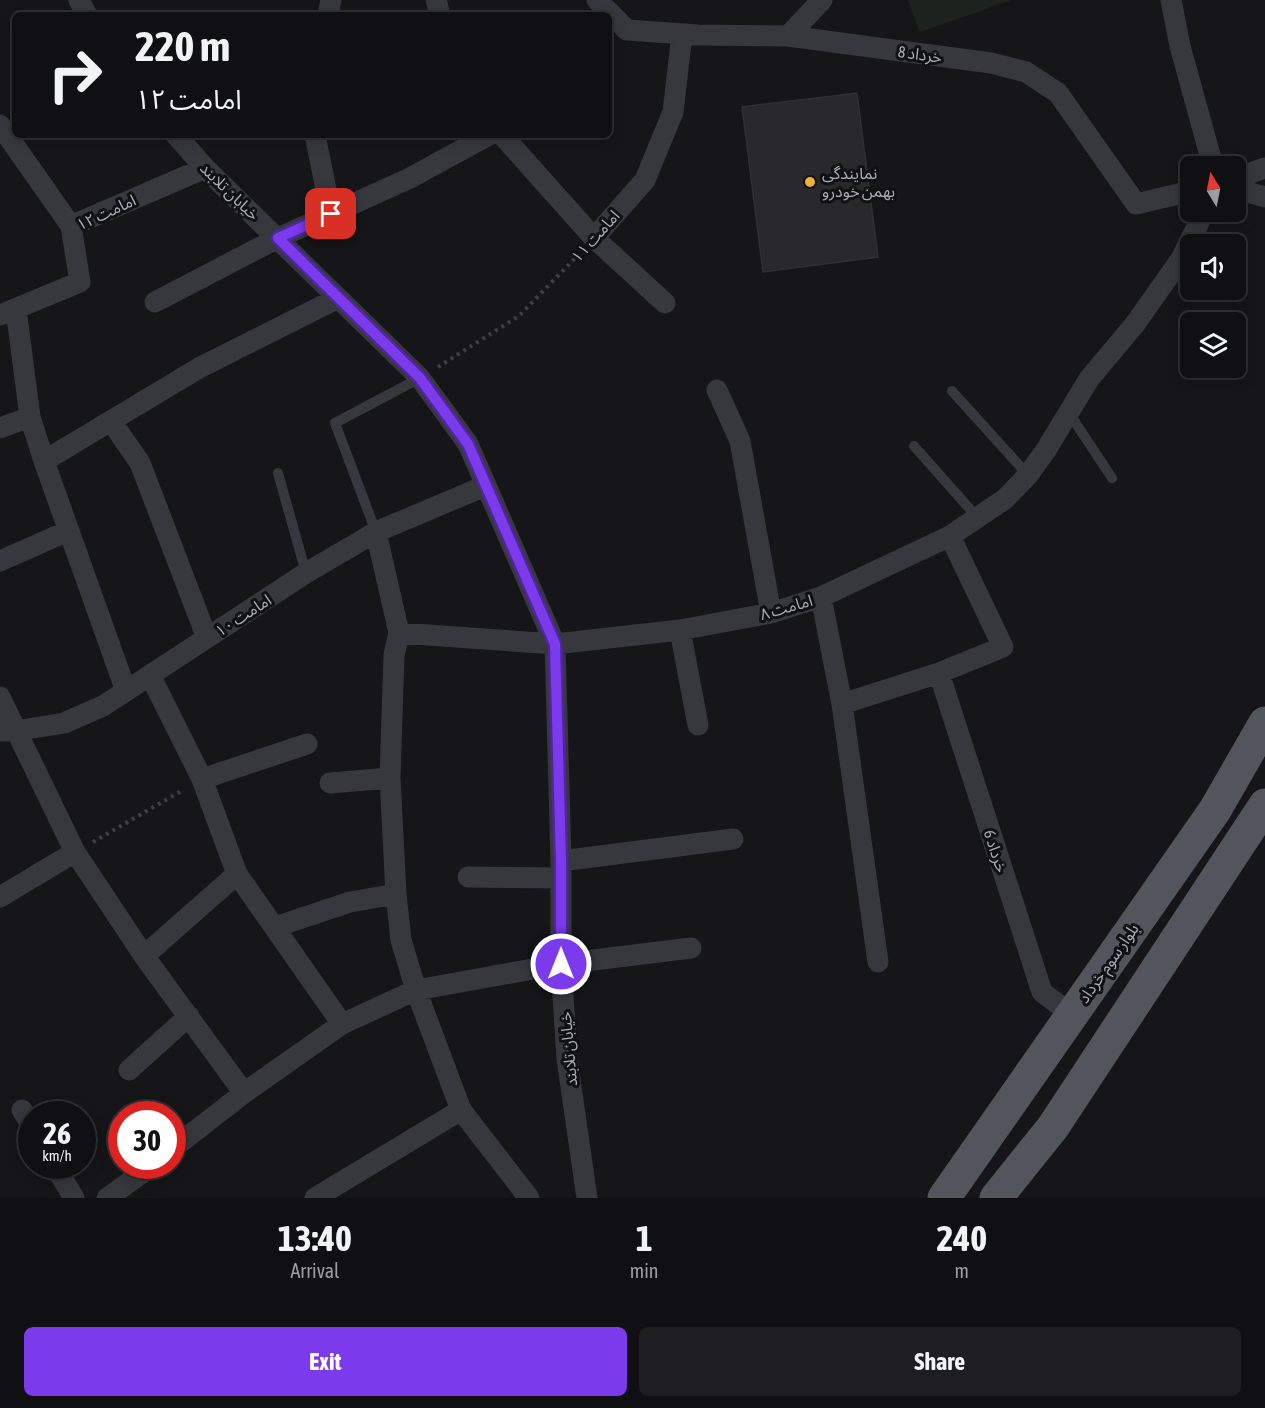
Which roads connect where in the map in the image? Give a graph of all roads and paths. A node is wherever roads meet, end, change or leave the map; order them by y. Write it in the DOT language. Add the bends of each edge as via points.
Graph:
graph roads {
  1 [pos="822,0"];
  2 [pos="1176,2"];
  3 [pos="612,16"];
  4 [pos="682,34"];
  5 [pos="788,36"];
  6 [pos="0,125"];
  7 [pos="179,138"];
  8 [pos="316,138"];
  9 [pos="483,138"];
  10 [pos="505,138"];
  11 [pos="1210,156"];
  12 [pos="205,168"];
  13 [pos="1265,168"];
  14 [pos="1246,175"];
  15 [pos="1246,192"];
  16 [pos="1180,193"];
  17 [pos="1265,197"];
  18 [pos="331,214"];
  19 [pos="1199,222"];
  20 [pos="70,226"];
  21 [pos="278,238"];
  22 [pos="594,238"];
  23 [pos="338,298"];
  24 [pos="155,302"];
  25 [pos="665,303"];
  26 [pos="8,312"];
  27 [pos="420,378"];
  28 [pos="717,390"];
  29 [pos="952,391"];
  30 [pos="1070,413"];
  31 [pos="30,417"];
  32 [pos="111,421"];
  33 [pos="0,428"];
  34 [pos="914,446"];
  35 [pos="44,461"];
  36 [pos="278,473"];
  37 [pos="1028,475"];
  38 [pos="1112,478"];
  39 [pos="485,486"];
  40 [pos="977,518"];
  41 [pos="68,531"];
  42 [pos="376,532"];
  43 [pos="950,536"];
  44 [pos="0,561"];
  45 [pos="306,573"];
  46 [pos="821,597"];
  47 [pos="771,613"];
  48 [pos="680,630"];
  49 [pos="399,633"];
  50 [pos="207,638"];
  51 [pos="555,644"];
  52 [pos="939,673"];
  53 [pos="150,675"];
  54 [pos="126,691"];
  55 [pos="0,697"];
  56 [pos="842,704"];
  57 [pos="1265,723"];
  58 [pos="698,725"];
  59 [pos="8,731"];
  60 [pos="307,744"];
  61 [pos="390,778"];
  62 [pos="202,779"];
  63 [pos="330,783"];
  64 [pos="1265,805"];
  65 [pos="733,839"];
  66 [pos="75,852"];
  67 [pos="561,869"];
  68 [pos="237,874"];
  69 [pos="468,877"];
  70 [pos="396,894"];
  71 [pos="0,897"];
  72 [pos="275,927"];
  73 [pos="691,948"];
  74 [pos="144,956"];
  75 [pos="878,962"];
  76 [pos="561,964"];
  77 [pos="416,990"];
  78 [pos="1072,1015"];
  79 [pos="189,1016"];
  80 [pos="342,1024"];
  81 [pos="129,1070"];
  82 [pos="244,1093"];
  83 [pos="461,1110"];
  84 [pos="186,1138"];
  85 [pos="63,1179"];
  86 [pos="134,1179"];
  87 [pos="74,1198"];
  88 [pos="107,1198"];
  89 [pos="315,1198"];
  90 [pos="529,1198"];
  91 [pos="586,1198"];
  92 [pos="944,1198"];
  93 [pos="996,1198"];
  1 -- 5 [label="street"];
  2 -- 11 [label="street" via="1180,46"];
  3 -- 4 [label="street, خرداد 8" via="627,30"];
  4 -- 5 [label="street, خرداد 8"];
  4 -- 22 [label="street, امامت ۱۱" via="673,112 645,180"];
  5 -- 16 [label="street, خرداد 8" via="991,63 1026,72 1059,93 1136,204"];
  6 -- 20 [label="street"];
  7 -- 12 [label="street, خیابان تلابند"];
  8 -- 18 [label="street"];
  9 -- 18 [label="street" via="410,178"];
  10 -- 22 [label="street"];
  12 -- 20 [label="street, امامت ۱۲"];
  12 -- 21 [label="street, خیابان تلابند"];
  13 -- 14 [label="street"];
  15 -- 17 [label="street"];
  18 -- 21 [label="street"];
  19 -- 30 [label="street, امامت ۸" via="1180,259 1135,324 1089,379"];
  20 -- 26 [label="street, امامت ۱۲" via="81,282"];
  21 -- 23 [label="street, خیابان تلابند"];
  21 -- 24 [label="street"];
  22 -- 25 [label="street"];
  22 -- 27 [label="path, امامت ۱۱" via="519,316"];
  23 -- 27 [label="street, خیابان تلابند"];
  23 -- 32 [label="street" via="199,368"];
  26 -- 31 [label="street"];
  27 -- 39 [label="street, خیابان تلابند" via="468,444"];
  27 -- 42 [label="lane" via="335,423"];
  28 -- 47 [label="street" via="740,441"];
  29 -- 37 [label="lane"];
  30 -- 37 [label="street, امامت ۸"];
  30 -- 38 [label="lane"];
  31 -- 33 [label="street"];
  31 -- 35 [label="street"];
  32 -- 35 [label="street"];
  32 -- 50 [label="street" via="140,463"];
  34 -- 40 [label="lane"];
  35 -- 41 [label="street"];
  36 -- 45 [label="lane"];
  37 -- 40 [label="street, امامت ۸" via="1005,499"];
  39 -- 42 [label="street, امامت ۱۰"];
  39 -- 51 [label="street, خیابان تلابند"];
  40 -- 43 [label="street, امامت ۸"];
  41 -- 44 [label="street"];
  41 -- 54 [label="street"];
  42 -- 45 [label="street, امامت ۱۰"];
  42 -- 49 [label="street"];
  43 -- 46 [label="street, امامت ۸"];
  43 -- 52 [label="street" via="1003,647"];
  45 -- 50 [label="street, امامت ۱۰"];
  46 -- 47 [label="street, امامت ۸"];
  46 -- 56 [label="street"];
  47 -- 48 [label="street, امامت ۸"];
  48 -- 51 [label="street, امامت ۸"];
  48 -- 58 [label="street"];
  49 -- 51 [label="street, امامت ۸"];
  49 -- 61 [label="street" via="394,655"];
  50 -- 53 [label="street, امامت ۱۰"];
  51 -- 67 [label="street, خیابان تلابند"];
  52 -- 56 [label="street"];
  52 -- 78 [label="street, خرداد 6" via="1042,992"];
  53 -- 54 [label="street, امامت ۱۰"];
  53 -- 62 [label="street"];
  54 -- 59 [label="street, امامت ۱۰" via="63,723"];
  55 -- 59 [label="street"];
  56 -- 75 [label="street"];
  57 -- 78 [label="main road, بلوار سوم خرداد" via="1215,810"];
  59 -- 66 [label="street"];
  60 -- 62 [label="street"];
  61 -- 63 [label="street"];
  61 -- 70 [label="street"];
  62 -- 66 [label="path"];
  62 -- 68 [label="street"];
  64 -- 93 [label="main road" via="1053,1127"];
  65 -- 67 [label="street"];
  66 -- 71 [label="street"];
  66 -- 74 [label="street"];
  67 -- 69 [label="street"];
  67 -- 76 [label="street, خیابان تلابند"];
  68 -- 72 [label="street"];
  68 -- 74 [label="street"];
  70 -- 72 [label="street" via="350,902"];
  70 -- 77 [label="street" via="400,940"];
  72 -- 80 [label="street"];
  73 -- 76 [label="street"];
  74 -- 79 [label="street"];
  76 -- 77 [label="street"];
  76 -- 91 [label="street, خیابان تلابند" via="567,1059"];
  77 -- 80 [label="street"];
  77 -- 83 [label="street"];
  78 -- 92 [label="main road, بلوار سوم خرداد"];
  79 -- 81 [label="street"];
  79 -- 82 [label="street"];
  80 -- 82 [label="street"];
  82 -- 84 [label="street"];
  83 -- 89 [label="street"];
  83 -- 90 [label="street"];
  85 -- 87 [label="street"];
  86 -- 88 [label="street"];
}
